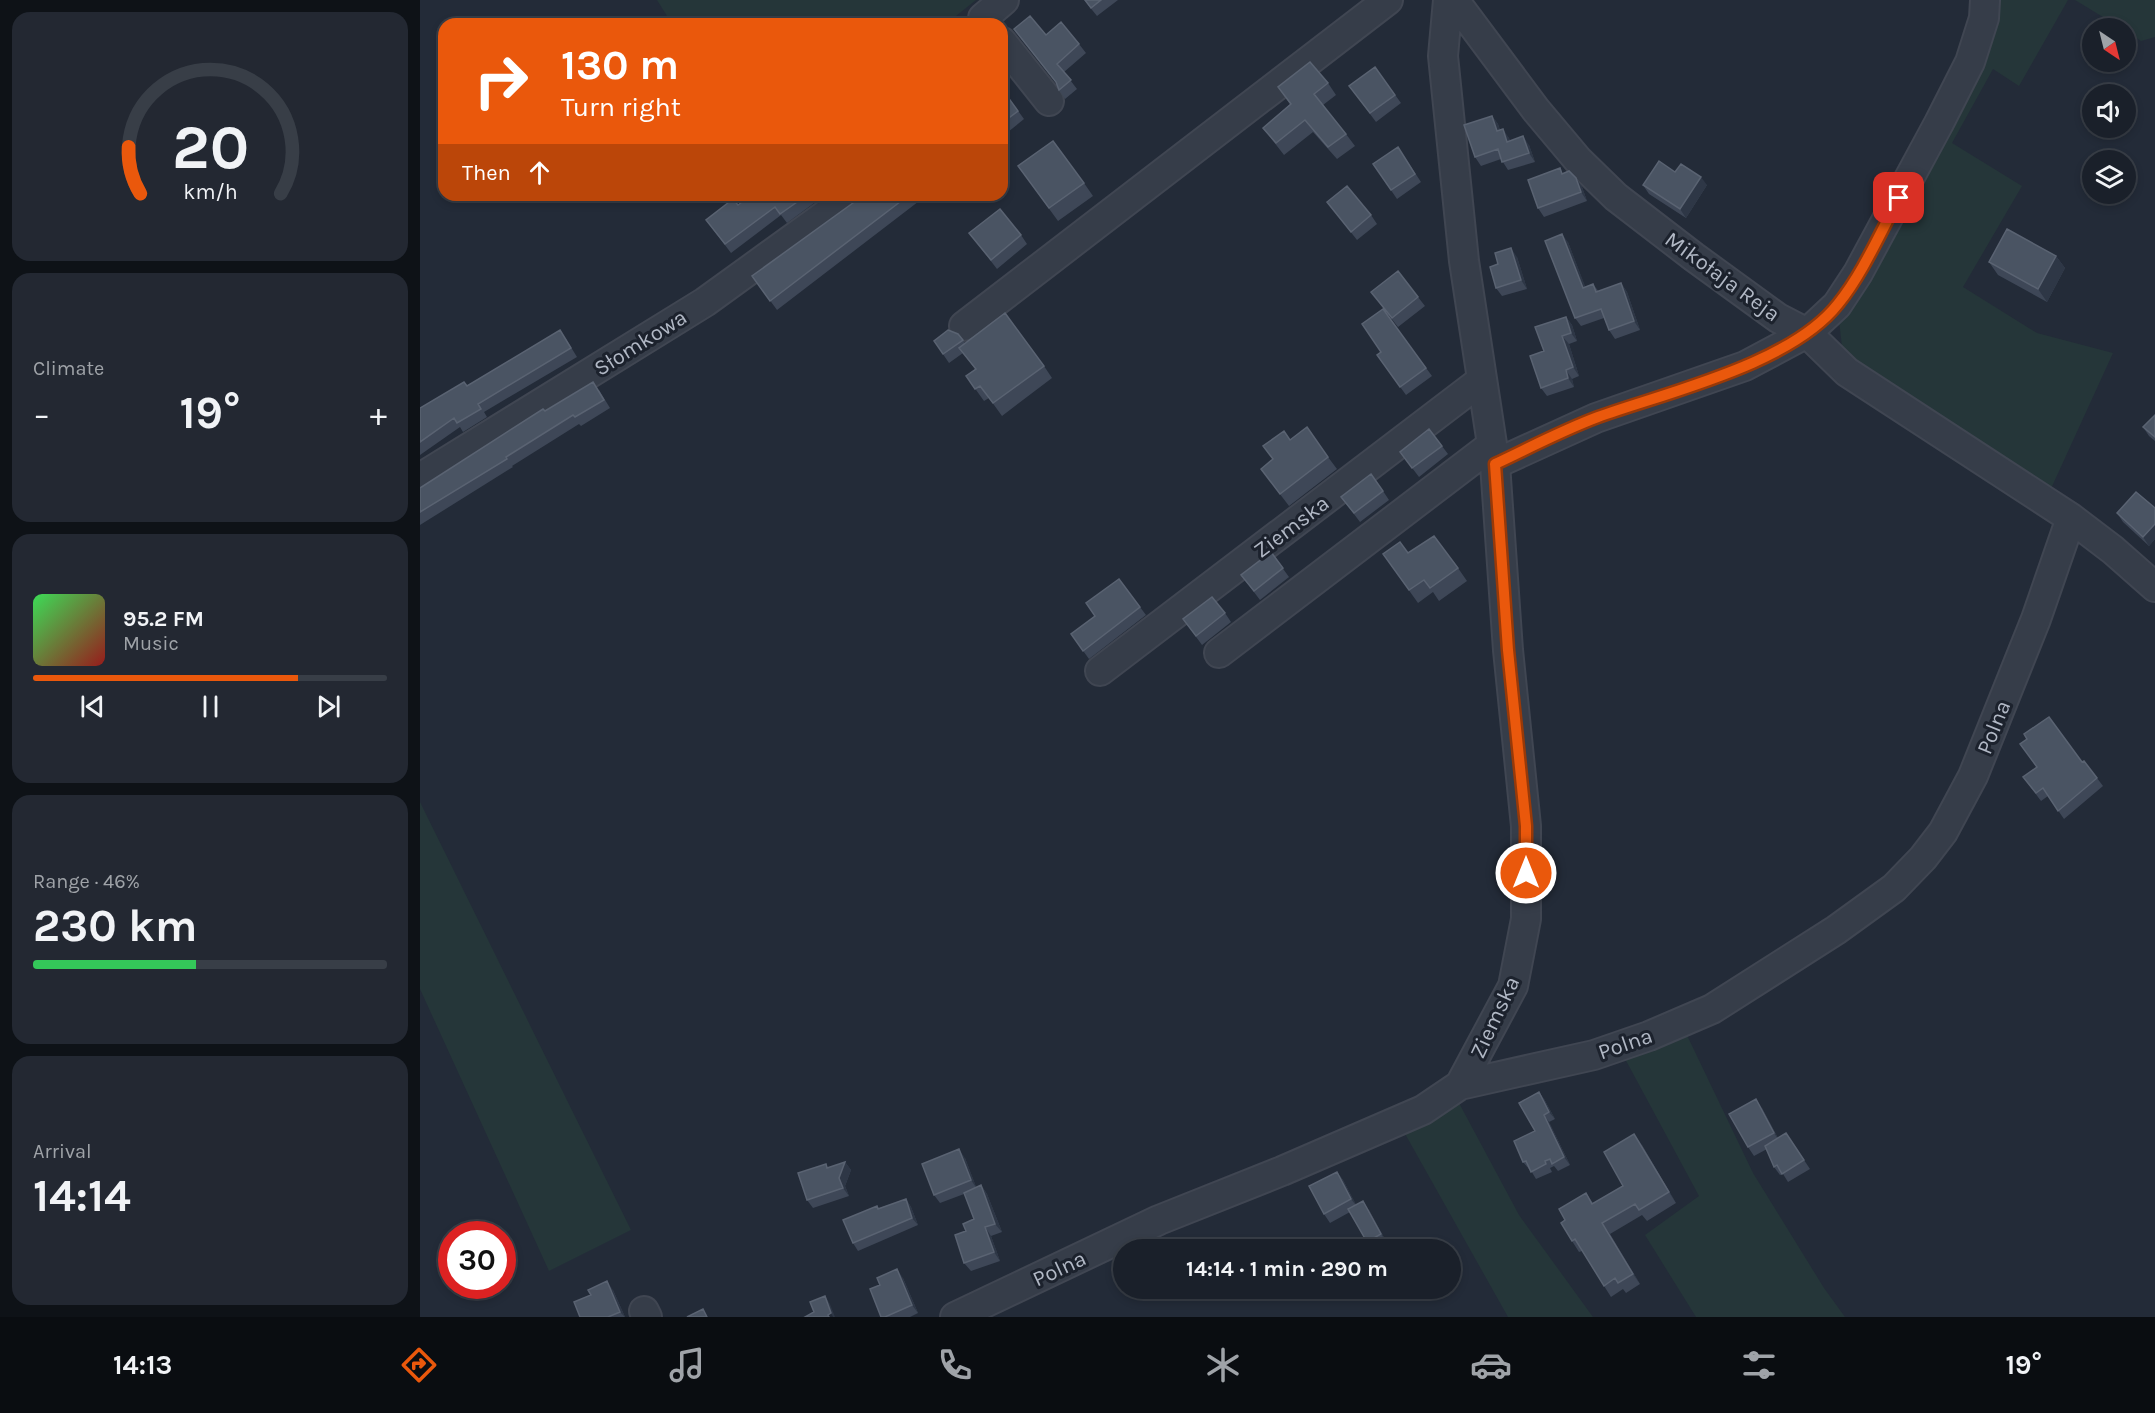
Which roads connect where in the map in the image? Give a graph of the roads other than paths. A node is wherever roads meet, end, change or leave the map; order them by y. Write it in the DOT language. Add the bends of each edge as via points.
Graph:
graph roads {
  1 [pos="1004,0"];
  2 [pos="1388,0"];
  3 [pos="1448,0"];
  4 [pos="1454,0"];
  5 [pos="1985,0"];
  6 [pos="983,18"];
  7 [pos="1008,50"];
  8 [pos="1049,101"];
  9 [pos="845,201"];
  10 [pos="964,326"];
  11 [pos="1807,333"];
  12 [pos="1482,380"];
  13 [pos="1493,454"];
  14 [pos="420,478"];
  15 [pos="2071,518"];
  16 [pos="2155,587"];
  17 [pos="1219,653"];
  18 [pos="1100,671"];
  19 [pos="1460,1085"];
  20 [pos="955,1317"];
  1 -- 6 [label="street"];
  2 -- 10 [label="street"];
  3 -- 12 [label="street, Ziemska" via="1443,56 1464,261"];
  4 -- 11 [label="street, Mikołaja Reja" via="1536,110 1616,197 1778,318"];
  5 -- 11 [label="street" via="1984,18 1970,62 1940,123 1858,273 1837,305"];
  7 -- 8 [label="street"];
  9 -- 14 [label="street, Słomkowa" via="705,302"];
  11 -- 13 [label="street" via="1746,366"];
  11 -- 15 [label="street, Mikołaja Reja" via="1847,372"];
  12 -- 13 [label="street, Ziemska"];
  12 -- 18 [label="street, Ziemska"];
  13 -- 17 [label="street"];
  13 -- 19 [label="street, Ziemska" via="1526,826 1526,919 1513,986"];
  15 -- 16 [label="street, Mikołaja Reja"];
  15 -- 19 [label="street, Polna" via="2036,619 1973,776 1943,832 1894,888 1712,1009 1594,1055"];
  19 -- 20 [label="street, Polna" via="1423,1110 1159,1220"];
}
